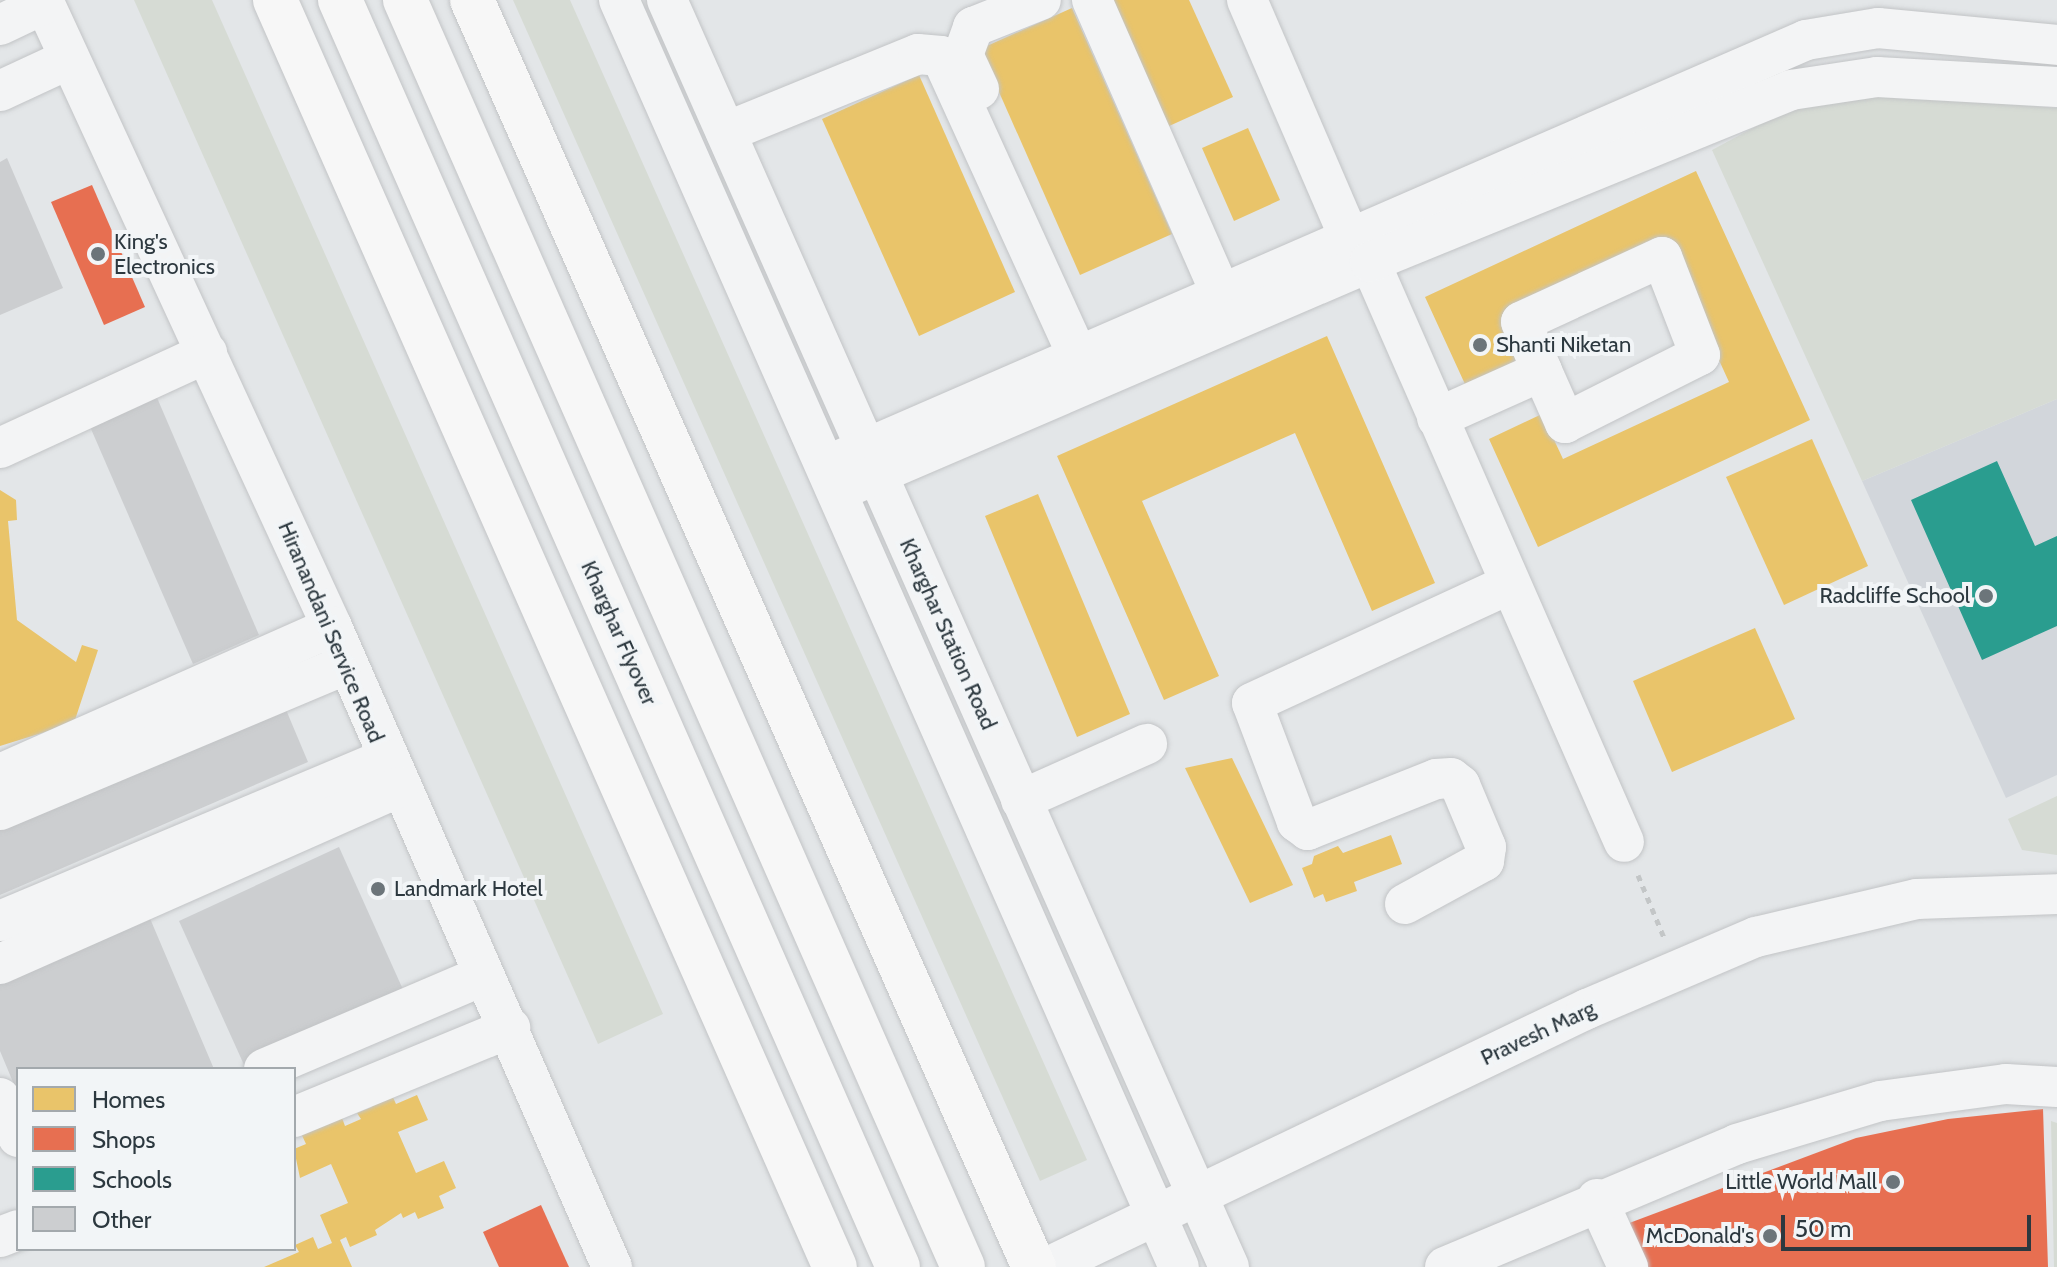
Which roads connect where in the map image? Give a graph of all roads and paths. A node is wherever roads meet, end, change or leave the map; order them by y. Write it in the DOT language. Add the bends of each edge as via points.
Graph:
graph roads {
  1 [pos="275,0"];
  2 [pos="340,0"];
  3 [pos="405,0"];
  4 [pos="472,0"];
  5 [pos="619,0"];
  6 [pos="667,0"];
  7 [pos="994,0"];
  8 [pos="1041,0"];
  9 [pos="1092,0"];
  10 [pos="1247,0"];
  11 [pos="43,2"];
  12 [pos="957,19"];
  13 [pos="0,25"];
  14 [pos="2057,45"];
  15 [pos="69,59"];
  16 [pos="2057,87"];
  17 [pos="0,91"];
  18 [pos="726,132"];
  19 [pos="1359,249"];
  20 [pos="1221,294"];
  21 [pos="202,343"];
  22 [pos="1087,352"];
  23 [pos="1542,371"];
  24 [pos="0,418"];
  25 [pos="1437,418"];
  26 [pos="0,448"];
  27 [pos="871,462"];
  28 [pos="833,478"];
  29 [pos="1509,584"];
  30 [pos="332,627"];
  31 [pos="348,664"];
  32 [pos="1147,744"];
  33 [pos="392,773"];
  34 [pos="0,774"];
  35 [pos="1021,800"];
  36 [pos="0,810"];
  37 [pos="1624,842"];
  38 [pos="2057,894"];
  39 [pos="1405,904"];
  40 [pos="0,921"];
  41 [pos="0,964"];
  42 [pos="1678,970"];
  43 [pos="484,975"];
  44 [pos="510,1028"];
  45 [pos="269,1067"];
  46 [pos="2057,1087"];
  47 [pos="0,1098"];
  48 [pos="296,1116"];
  49 [pos="16,1133"];
  50 [pos="1197,1197"];
  51 [pos="1597,1199"];
  52 [pos="1157,1216"];
  53 [pos="612,1267"];
  54 [pos="835,1267"];
  55 [pos="898,1267"];
  56 [pos="963,1267"];
  57 [pos="1034,1267"];
  58 [pos="1048,1267"];
  59 [pos="1179,1267"];
  60 [pos="1229,1267"];
  61 [pos="1445,1267"];
  62 [pos="1628,1267"];
  1 -- 54 [label="highway"];
  2 -- 55 [label="highway, Kharghar Flyover"];
  3 -- 56 [label="highway"];
  4 -- 57 [label="highway"];
  5 -- 28 [label="street, Kharghar Station Road"];
  6 -- 18 [label="street, Kharghar Station Road"];
  7 -- 12 [label="street"];
  8 -- 22 [label="street" via="973,27 963,55"];
  9 -- 20 [label="street"];
  10 -- 19 [label="street"];
  11 -- 13 [label="street"];
  11 -- 15 [label="street, Hiranandani Service Road"];
  14 -- 19 [label="street" via="1878,28 1806,40"];
  15 -- 17 [label="street"];
  15 -- 21 [label="street, Hiranandani Service Road"];
  16 -- 19 [label="street" via="1877,77 1791,90"];
  18 -- 22 [label="street" via="918,54 941,56"];
  18 -- 27 [label="street, Kharghar Station Road"];
  19 -- 20 [label="street"];
  19 -- 25 [label="street"];
  19 -- 27 [label="street"];
  20 -- 22 [label="street"];
  21 -- 24 [label="street"];
  21 -- 26 [label="street"];
  21 -- 30 [label="street, Hiranandani Service Road"];
  22 -- 27 [label="street"];
  23 -- 23 [label="street" via="1565,423 1700,355 1662,257 1521,322"];
  23 -- 25 [label="street"];
  25 -- 29 [label="street"];
  27 -- 28 [label="street"];
  27 -- 35 [label="street, Kharghar Station Road"];
  28 -- 52 [label="street, Kharghar Station Road"];
  29 -- 37 [label="street"];
  29 -- 39 [label="street" via="1252,703 1297,822 1308,830 1436,779 1451,778 1460,785 1486,847 1484,861"];
  30 -- 31 [label="street, Hiranandani Service Road"];
  30 -- 34 [label="street"];
  31 -- 33 [label="street, Hiranandani Service Road"];
  31 -- 36 [label="street"];
  32 -- 35 [label="street"];
  33 -- 40 [label="street"];
  33 -- 41 [label="street"];
  33 -- 43 [label="street, Hiranandani Service Road"];
  35 -- 50 [label="street, Kharghar Station Road"];
  37 -- 42 [label="path"];
  38 -- 42 [label="street, Pravesh Marg" via="1917,899 1836,915 1756,937"];
  42 -- 50 [label="street, Pravesh Marg"];
  43 -- 44 [label="street, Hiranandani Service Road"];
  43 -- 45 [label="street"];
  44 -- 48 [label="street"];
  44 -- 53 [label="street, Hiranandani Service Road"];
  46 -- 51 [label="street" via="2006,1084 1880,1101 1737,1144"];
  47 -- 49 [label="street"];
  50 -- 52 [label="street, Pravesh Marg"];
  50 -- 60 [label="street, Kharghar Station Road"];
  51 -- 61 [label="street"];
  51 -- 62 [label="street"];
  52 -- 58 [label="street, Pravesh Marg"];
  52 -- 59 [label="street, Kharghar Station Road"];
}
